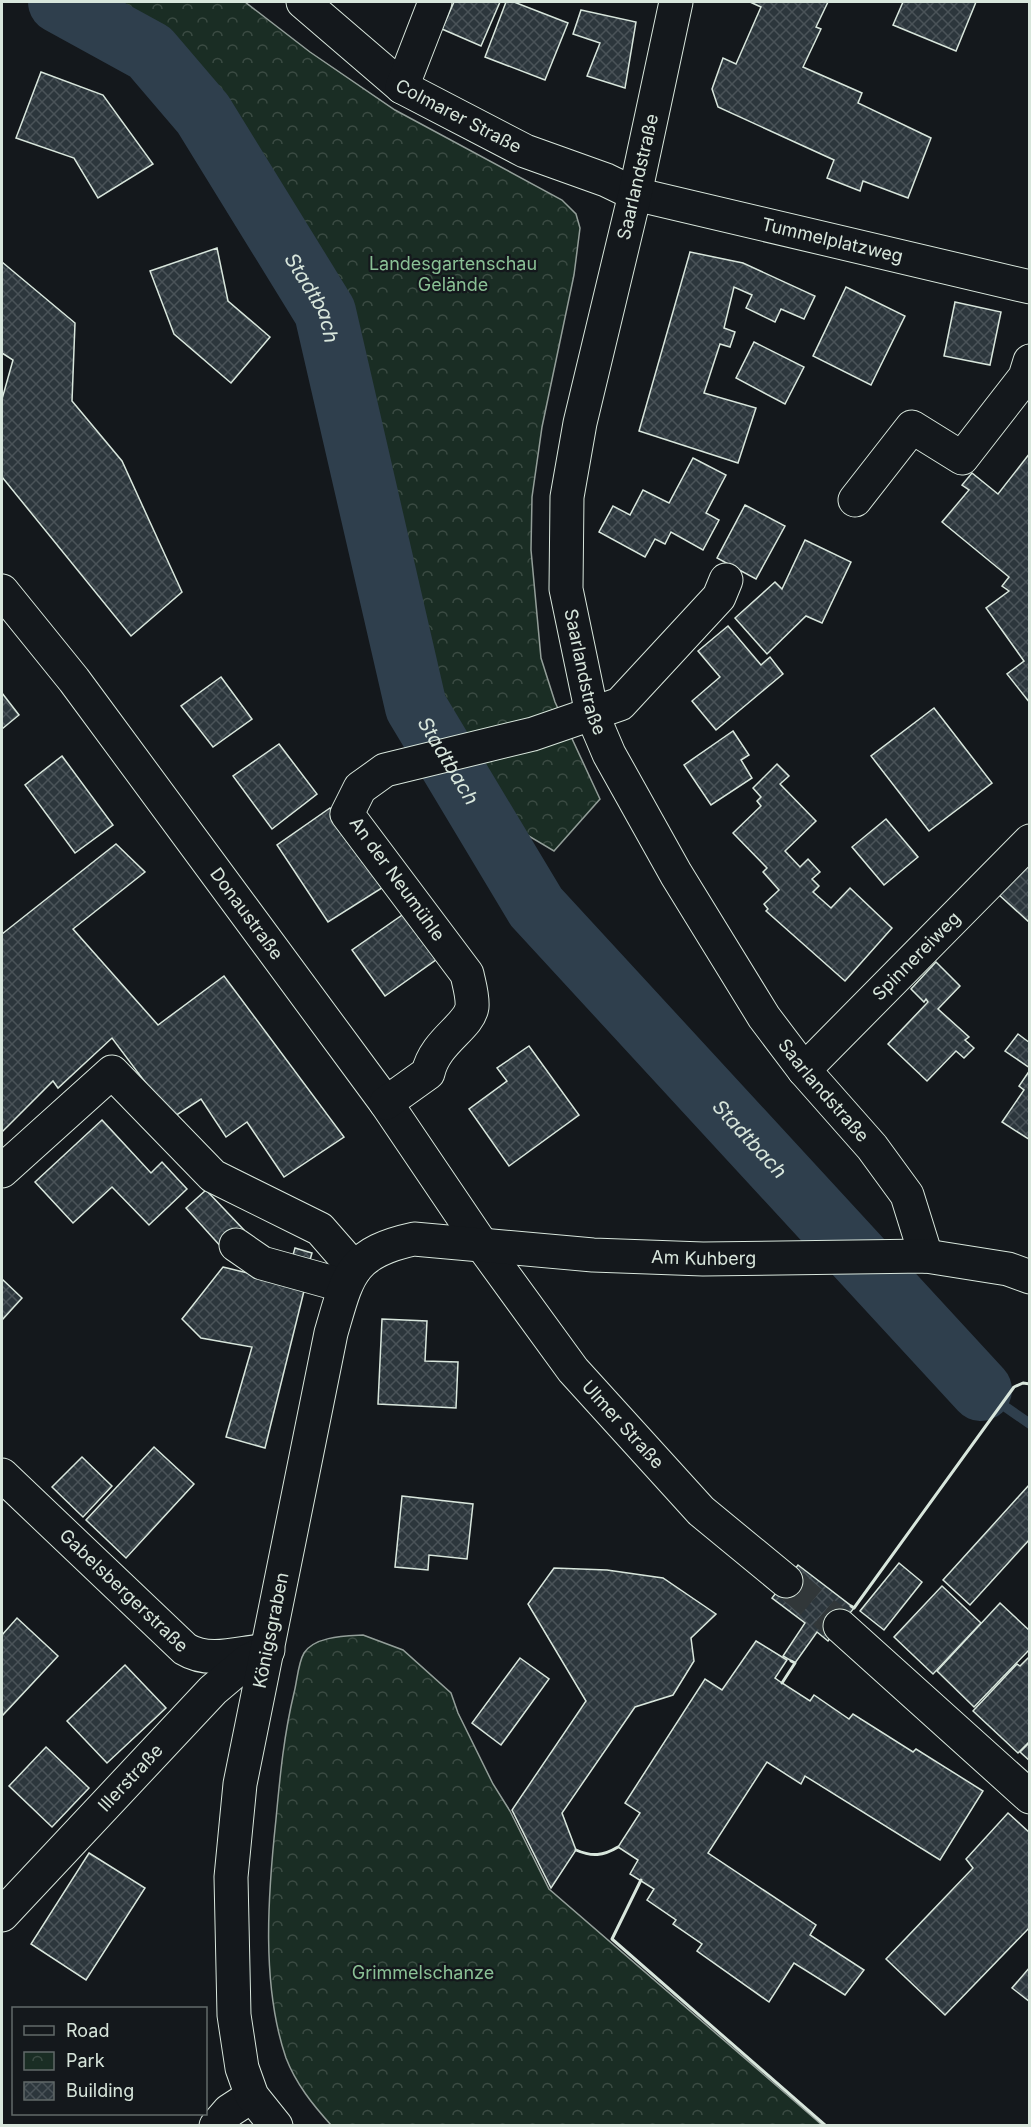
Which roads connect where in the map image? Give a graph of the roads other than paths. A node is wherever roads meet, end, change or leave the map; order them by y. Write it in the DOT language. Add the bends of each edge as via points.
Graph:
graph roads {
  1 [pos="303,2"];
  2 [pos="435,2"];
  3 [pos="676,2"];
  4 [pos="402,87"];
  5 [pos="635,194"];
  6 [pos="1029,287"];
  7 [pos="1029,361"];
  8 [pos="855,500"];
  9 [pos="726,580"];
  10 [pos="2,591"];
  11 [pos="592,714"];
  12 [pos="1029,841"];
  13 [pos="804,1070"];
  14 [pos="386,1103"];
  15 [pos="2,1171"];
  16 [pos="236,1245"];
  17 [pos="482,1245"];
  18 [pos="926,1256"];
  19 [pos="350,1277"];
  20 [pos="1029,1277"];
  21 [pos="2,1475"];
  22 [pos="786,1581"];
  23 [pos="840,1626"];
  24 [pos="268,1650"];
  25 [pos="1029,1797"];
  26 [pos="2,1915"];
  27 [pos="252,2096"];
  28 [pos="216,2126"];
  29 [pos="276,2126"];
  1 -- 4 [label="street, Colmarer Straße"];
  2 -- 4 [label="street"];
  3 -- 5 [label="street, Saarlandstraße"];
  4 -- 5 [label="street, Colmarer Straße" via="525,151"];
  5 -- 6 [label="street, Tummelplatzweg"];
  5 -- 11 [label="street, Saarlandstraße" via="580,423 567,496 566,589"];
  7 -- 8 [label="street" via="1025,377 962,458 912,428"];
  9 -- 11 [label="street, An der Neumühle" via="719,597 620,704"];
  10 -- 14 [label="street, Donaustraße" via="74,680"];
  11 -- 13 [label="street, Saarlandstraße" via="609,754 676,874 735,972"];
  11 -- 14 [label="street, An der Neumühle" via="472,750 385,770 360,788 347,814 467,974 472,1008 468,1018 431,1058 428,1072"];
  12 -- 13 [label="street, Spinnereiweg"];
  13 -- 18 [label="street, Saarlandstraße" via="872,1147 907,1195"];
  14 -- 17 [label="street, Donaustraße"];
  15 -- 19 [label="street" via="112,1072 213,1176 320,1229"];
  16 -- 19 [label="street" via="262,1263"];
  17 -- 18 [label="street, Am Kuhberg" via="593,1255 692,1258"];
  17 -- 19 [label="street" via="414,1239 385,1246 360,1262"];
  17 -- 22 [label="street, Ulmer Straße" via="573,1370 664,1473 734,1540"];
  18 -- 20 [label="street, Am Kuhberg" via="1008,1269"];
  19 -- 24 [label="street, Königsgraben" via="331,1333"];
  21 -- 24 [label="street, Gabelsbergerstraße" via="185,1649 198,1657"];
  23 -- 25 [label="street"];
  24 -- 26 [label="street, Illerstraße" via="246,1662 213,1690"];
  24 -- 27 [label="street, Königsgraben" via="240,1784 231,1877 234,2015 242,2068"];
  27 -- 28 [label="street" via="229,2111"];
  27 -- 29 [label="street, Königsgraben"];
}
